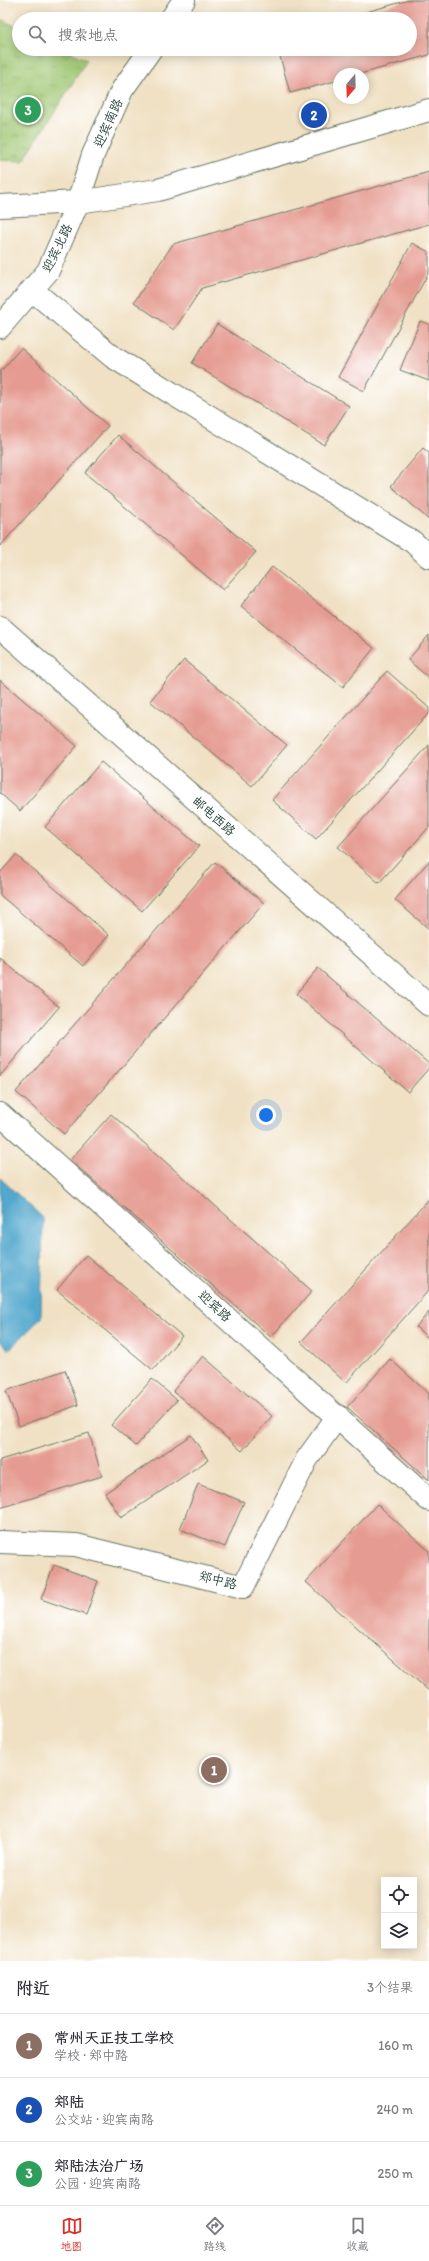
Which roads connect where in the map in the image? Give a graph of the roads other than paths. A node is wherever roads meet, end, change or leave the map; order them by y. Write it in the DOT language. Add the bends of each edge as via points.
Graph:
graph roads {
  1 [pos="184,0"];
  2 [pos="176,12"];
  3 [pos="146,56"];
  4 [pos="429,110"];
  5 [pos="78,202"];
  6 [pos="0,206"];
  7 [pos="32,290"];
  8 [pos="0,327"];
  9 [pos="429,557"];
  10 [pos="0,626"];
  11 [pos="429,1006"];
  12 [pos="0,1114"];
  13 [pos="338,1416"];
  14 [pos="429,1500"];
  15 [pos="0,1542"];
  1 -- 2 [label="street"];
  3 -- 5 [label="street, 迎宾南路" via="122,90 93,155"];
  4 -- 5 [label="street" via="158,190"];
  5 -- 6 [label="street"];
  5 -- 7 [label="street, 迎宾北路" via="48,271"];
  7 -- 8 [label="street, 迎宾北路"];
  7 -- 9 [label="street" via="113,357 413,542"];
  10 -- 11 [label="street, 邮电西路"];
  12 -- 13 [label="street, 迎宾路"];
  13 -- 14 [label="street, 迎宾路"];
  13 -- 15 [label="street, 郑中路" via="307,1459 243,1587 76,1545"];
}
